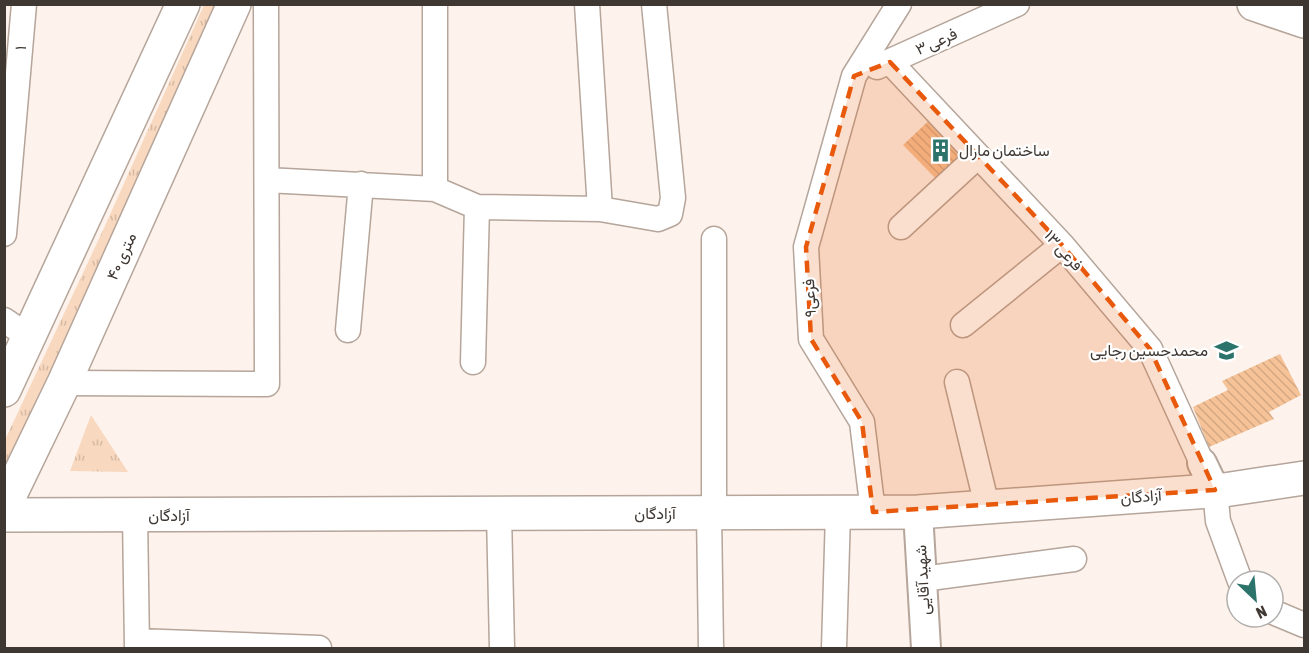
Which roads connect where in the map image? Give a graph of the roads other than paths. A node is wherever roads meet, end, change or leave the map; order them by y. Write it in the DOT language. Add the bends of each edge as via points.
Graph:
graph roads {
  1 [pos="24,4"];
  2 [pos="183,4"];
  3 [pos="234,4"];
  4 [pos="266,4"];
  5 [pos="435,4"];
  6 [pos="587,4"];
  7 [pos="654,4"];
  8 [pos="899,4"];
  9 [pos="1017,4"];
  10 [pos="1254,4"];
  11 [pos="1305,21"];
  12 [pos="890,62"];
  13 [pos="854,76"];
  14 [pos="9,122"];
  15 [pos="978,156"];
  16 [pos="267,180"];
  17 [pos="361,184"];
  18 [pos="435,189"];
  19 [pos="477,207"];
  20 [pos="600,209"];
  21 [pos="901,227"];
  22 [pos="4,234"];
  23 [pos="714,239"];
  24 [pos="1062,245"];
  25 [pos="963,325"];
  26 [pos="17,328"];
  27 [pos="348,330"];
  28 [pos="473,362"];
  29 [pos="64,382"];
  30 [pos="957,382"];
  31 [pos="4,390"];
  32 [pos="1209,477"];
  33 [pos="1305,478"];
  34 [pos="987,506"];
  35 [pos="4,507"];
  36 [pos="873,512"];
  37 [pos="918,512"];
  38 [pos="711,513"];
  39 [pos="838,513"];
  40 [pos="499,514"];
  41 [pos="4,515"];
  42 [pos="135,515"];
  43 [pos="1074,559"];
  44 [pos="1236,569"];
  45 [pos="922,579"];
  46 [pos="1285,617"];
  47 [pos="1305,625"];
  48 [pos="137,645"];
  49 [pos="319,648"];
  50 [pos="502,648"];
  51 [pos="711,648"];
  52 [pos="834,648"];
  53 [pos="926,648"];
  1 -- 14 [label="street, ۱"];
  2 -- 26 [label="main road"];
  3 -- 29 [label="main road, ۴۰ متری"];
  4 -- 16 [label="street"];
  5 -- 18 [label="street"];
  6 -- 20 [label="street"];
  7 -- 20 [label="street" via="673,198 670,214 658,219"];
  8 -- 13 [label="street, فرعی۹"];
  9 -- 12 [label="street, فرعی ۳"];
  10 -- 11 [label="main road"];
  12 -- 13 [label="street, فرعی ۳"];
  12 -- 15 [label="street, فرعی ۱۳"];
  13 -- 36 [label="street, فرعی۹" via="806,248 811,339 862,422"];
  14 -- 22 [label="street, ۱"];
  15 -- 21 [label="street"];
  15 -- 24 [label="street, فرعی ۱۳"];
  16 -- 17 [label="street"];
  16 -- 29 [label="street" via="267,384"];
  17 -- 18 [label="street"];
  17 -- 27 [label="street"];
  18 -- 19 [label="street"];
  19 -- 20 [label="street"];
  19 -- 28 [label="street"];
  23 -- 38 [label="street"];
  24 -- 25 [label="street"];
  24 -- 32 [label="street, فرعی ۱۳" via="1150,349"];
  26 -- 31 [label="main road"];
  29 -- 35 [label="main road, ۴۰ متری"];
  30 -- 34 [label="street"];
  32 -- 33 [label="main road, آزادگان"];
  32 -- 34 [label="main road, آزادگان"];
  32 -- 44 [label="street, فرعی ۱۳" via="1218,521"];
  34 -- 37 [label="main road, آزادگان"];
  36 -- 37 [label="main road, آزادگان"];
  36 -- 39 [label="main road, آزادگان"];
  37 -- 45 [label="street, شهید آقایی"];
  38 -- 39 [label="main road, آزادگان"];
  38 -- 40 [label="main road, آزادگان"];
  38 -- 51 [label="street"];
  39 -- 52 [label="street"];
  40 -- 42 [label="main road, آزادگان"];
  40 -- 50 [label="street"];
  41 -- 42 [label="main road, آزادگان"];
  42 -- 48 [label="street"];
  43 -- 45 [label="street"];
  45 -- 53 [label="street, شهید آقایی"];
  46 -- 47 [label="street"];
  48 -- 49 [label="street"];
}
